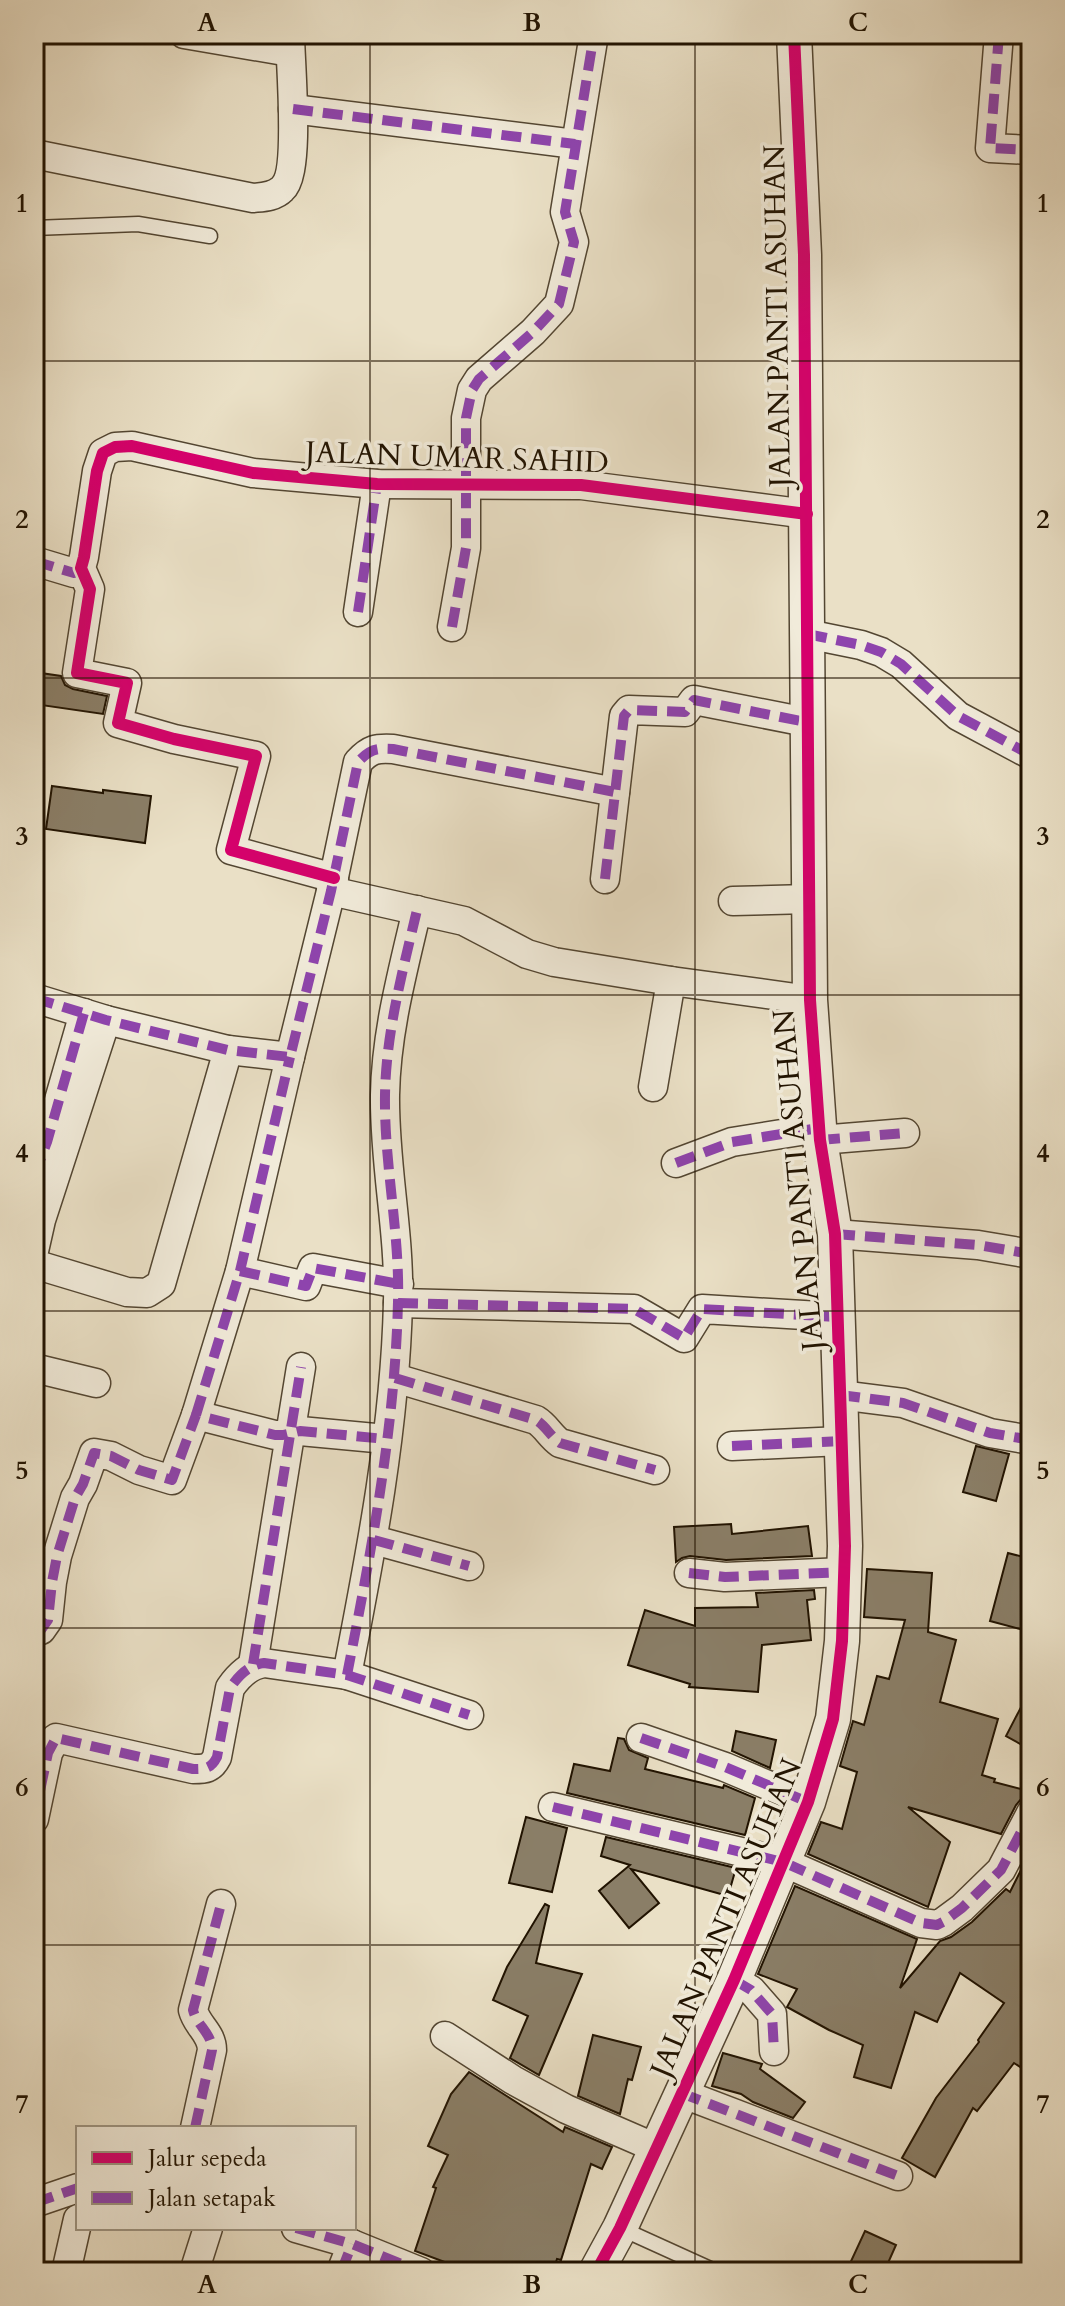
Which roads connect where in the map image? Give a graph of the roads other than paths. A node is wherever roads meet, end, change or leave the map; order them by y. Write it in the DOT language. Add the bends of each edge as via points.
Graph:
graph roads {
  1 [pos="184,34"];
  2 [pos="594,34"];
  3 [pos="794,34"];
  4 [pos="999,34"];
  5 [pos="290,43"];
  6 [pos="293,109"];
  7 [pos="575,144"];
  8 [pos="1031,150"];
  9 [pos="34,154"];
  10 [pos="34,228"];
  11 [pos="210,236"];
  12 [pos="467,483"];
  13 [pos="377,484"];
  14 [pos="807,514"];
  15 [pos="34,561"];
  16 [pos="81,568"];
  17 [pos="358,612"];
  18 [pos="452,627"];
  19 [pos="807,634"];
  20 [pos="806,722"];
  21 [pos="1031,755"];
  22 [pos="615,792"];
  23 [pos="605,879"];
  24 [pos="332,885"];
  25 [pos="809,899"];
  26 [pos="733,901"];
  27 [pos="417,910"];
  28 [pos="671,981"];
  29 [pos="34,998"];
  30 [pos="810,1000"];
  31 [pos="95,1017"];
  32 [pos="228,1050"];
  33 [pos="290,1057"];
  34 [pos="653,1087"];
  35 [pos="905,1133"];
  36 [pos="819,1134"];
  37 [pos="676,1163"];
  38 [pos="34,1176"];
  39 [pos="835,1234"];
  40 [pos="34,1251"];
  41 [pos="1031,1254"];
  42 [pos="34,1264"];
  43 [pos="240,1271"];
  44 [pos="398,1293"];
  45 [pos="837,1317"];
  46 [pos="301,1367"];
  47 [pos="34,1368"];
  48 [pos="395,1378"];
  49 [pos="96,1383"];
  50 [pos="840,1395"];
  51 [pos="196,1415"];
  52 [pos="291,1433"];
  53 [pos="386,1439"];
  54 [pos="1031,1440"];
  55 [pos="842,1441"];
  56 [pos="732,1446"];
  57 [pos="655,1470"];
  58 [pos="374,1540"];
  59 [pos="469,1566"];
  60 [pos="844,1572"];
  61 [pos="689,1573"];
  62 [pos="34,1632"];
  63 [pos="253,1664"];
  64 [pos="347,1675"];
  65 [pos="469,1715"];
  66 [pos="641,1738"];
  67 [pos="808,1802"];
  68 [pos="553,1807"];
  69 [pos="1031,1813"];
  70 [pos="34,1819"];
  71 [pos="783,1862"];
  72 [pos="221,1904"];
  73 [pos="734,1980"];
  74 [pos="445,2036"];
  75 [pos="774,2051"];
  76 [pos="681,2093"];
  77 [pos="195,2126"];
  78 [pos="656,2148"];
  79 [pos="898,2176"];
  80 [pos="76,2189"];
  81 [pos="34,2203"];
  82 [pos="76,2228"];
  83 [pos="620,2228"];
  84 [pos="207,2230"];
  85 [pos="303,2230"];
  86 [pos="352,2244"];
  87 [pos="66,2272"];
  88 [pos="194,2272"];
  89 [pos="341,2272"];
  90 [pos="421,2272"];
  91 [pos="596,2272"];
  92 [pos="717,2272"];
  1 -- 5 [label="street"];
  2 -- 7 [label="street"];
  3 -- 14 [label="street, JALAN PANTI ASUHAN" via="804,255"];
  4 -- 8 [label="street" via="990,148"];
  5 -- 6 [label="street"];
  6 -- 7 [label="street"];
  6 -- 9 [label="street" via="291,176 271,196 253,198"];
  7 -- 12 [label="street" via="565,212 574,242 559,304 472,390 466,418"];
  10 -- 11 [label="lane" via="138,224"];
  12 -- 13 [label="street, JALAN UMAR SAHID"];
  12 -- 14 [label="street, JALAN UMAR SAHID" via="581,485"];
  12 -- 18 [label="street" via="466,548"];
  13 -- 16 [label="street, JALAN UMAR SAHID" via="253,473 132,446 115,447 103,453 97,471"];
  13 -- 17 [label="street"];
  14 -- 19 [label="street, JALAN PANTI ASUHAN"];
  15 -- 16 [label="street" via="74,573"];
  16 -- 24 [label="street" via="90,589 77,673 127,683 118,723 256,756 231,850"];
  19 -- 20 [label="street, JALAN PANTI ASUHAN"];
  19 -- 21 [label="street" via="881,652 958,716"];
  20 -- 22 [label="street" via="694,700 685,712 629,710"];
  20 -- 25 [label="street, JALAN PANTI ASUHAN"];
  22 -- 23 [label="street"];
  22 -- 24 [label="street" via="375,748 358,762"];
  24 -- 27 [label="street"];
  24 -- 33 [label="street"];
  25 -- 26 [label="street"];
  25 -- 30 [label="street, JALAN PANTI ASUHAN"];
  27 -- 28 [label="street" via="464,921 554,962"];
  27 -- 44 [label="street" via="394,1010 385,1095"];
  28 -- 30 [label="street"];
  28 -- 34 [label="street"];
  29 -- 31 [label="street"];
  30 -- 36 [label="street, JALAN PANTI ASUHAN"];
  31 -- 32 [label="street"];
  31 -- 38 [label="street"];
  31 -- 40 [label="street"];
  32 -- 33 [label="street"];
  32 -- 42 [label="street" via="161,1284 147,1293 127,1292"];
  33 -- 43 [label="street"];
  35 -- 36 [label="street"];
  36 -- 37 [label="street" via="732,1142"];
  36 -- 39 [label="street, JALAN PANTI ASUHAN"];
  39 -- 41 [label="street"];
  39 -- 45 [label="street, JALAN PANTI ASUHAN"];
  43 -- 44 [label="street" via="306,1286 313,1268"];
  43 -- 51 [label="street"];
  44 -- 45 [label="street" via="634,1309 684,1338 702,1309"];
  44 -- 48 [label="street"];
  45 -- 50 [label="street, JALAN PANTI ASUHAN"];
  46 -- 52 [label="street"];
  47 -- 49 [label="street"];
  48 -- 53 [label="street"];
  48 -- 57 [label="street" via="536,1420 560,1443"];
  50 -- 54 [label="street" via="903,1403 990,1433"];
  50 -- 55 [label="street, JALAN PANTI ASUHAN"];
  51 -- 52 [label="street" via="275,1435"];
  51 -- 62 [label="street" via="172,1480 94,1453 57,1556 48,1620"];
  52 -- 53 [label="street"];
  52 -- 63 [label="street"];
  53 -- 58 [label="street"];
  55 -- 56 [label="street"];
  55 -- 60 [label="street, JALAN PANTI ASUHAN"];
  58 -- 59 [label="street"];
  58 -- 64 [label="street"];
  60 -- 61 [label="street" via="725,1577"];
  60 -- 67 [label="street, JALAN PANTI ASUHAN" via="833,1719"];
  63 -- 64 [label="street"];
  63 -- 70 [label="street" via="230,1688 213,1765 193,1769 56,1738"];
  64 -- 65 [label="street"];
  66 -- 67 [label="street"];
  67 -- 71 [label="street, JALAN PANTI ASUHAN"];
  68 -- 71 [label="street"];
  69 -- 71 [label="street" via="1001,1870 937,1925 921,1923"];
  71 -- 73 [label="street, JALAN PANTI ASUHAN"];
  72 -- 77 [label="street" via="193,2010 212,2040"];
  73 -- 75 [label="street" via="772,2014"];
  73 -- 76 [label="street, JALAN PANTI ASUHAN"];
  74 -- 78 [label="street" via="553,2102"];
  76 -- 78 [label="street, JALAN PANTI ASUHAN"];
  76 -- 79 [label="street"];
  78 -- 83 [label="street, JALAN PANTI ASUHAN"];
  80 -- 81 [label="street"];
  82 -- 87 [label="street"];
  83 -- 91 [label="street, JALAN PANTI ASUHAN"];
  83 -- 92 [label="lane"];
  84 -- 88 [label="street"];
  85 -- 86 [label="street"];
  86 -- 89 [label="street"];
  86 -- 90 [label="street"];
}
